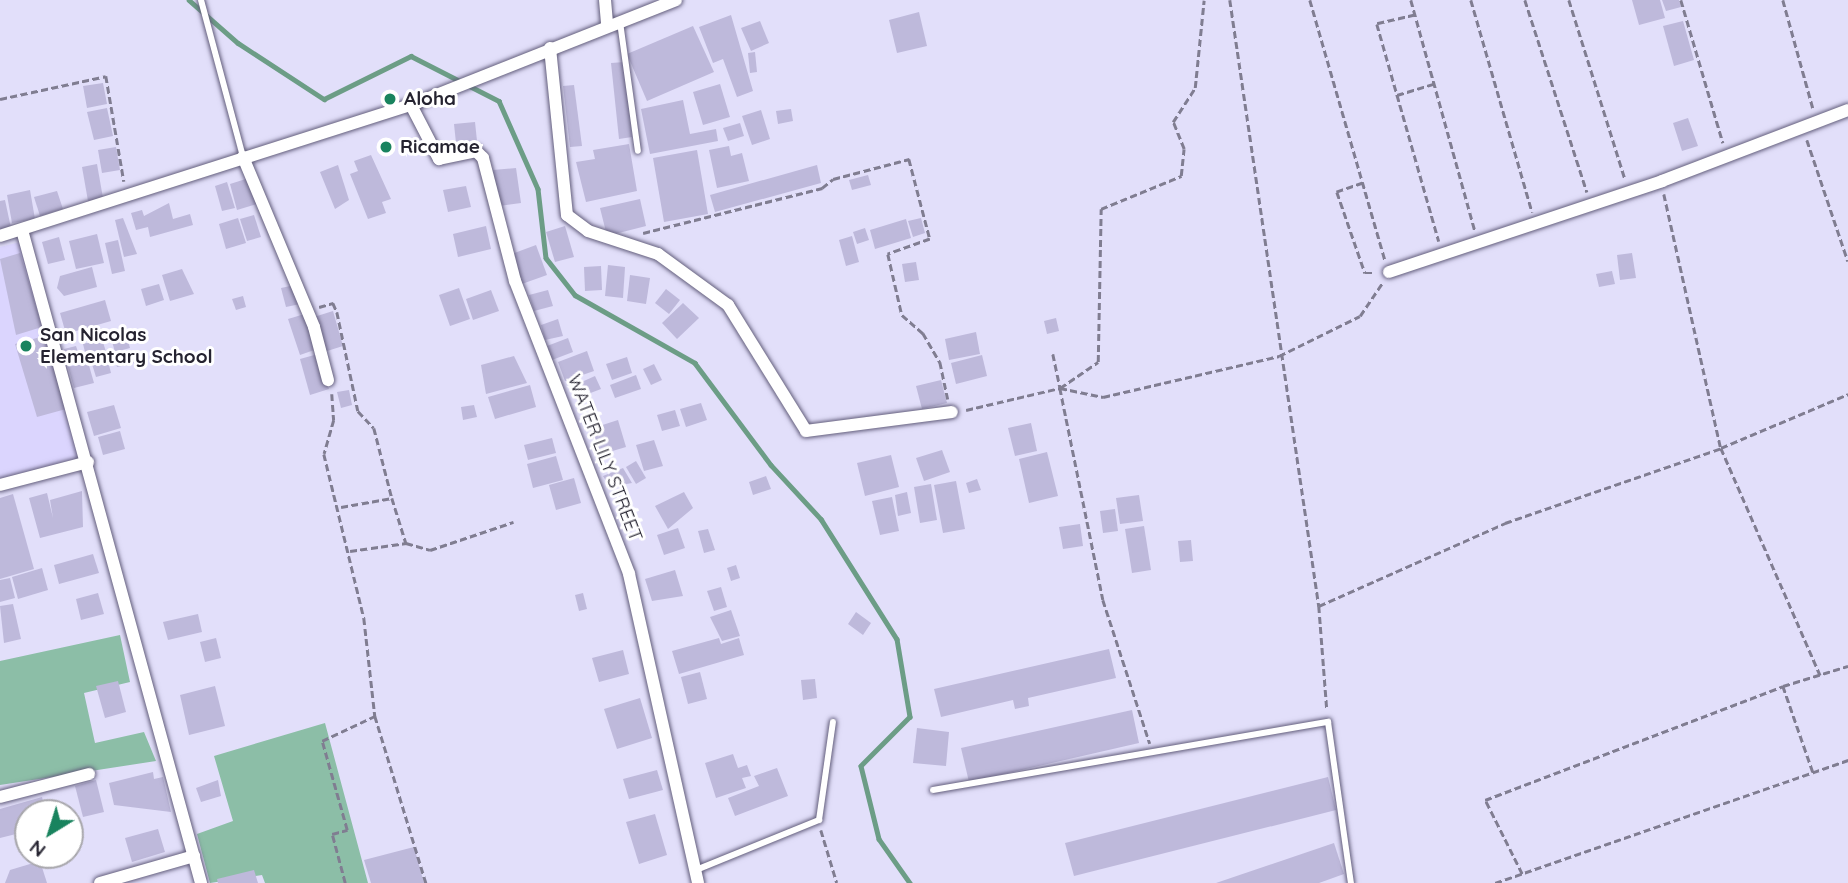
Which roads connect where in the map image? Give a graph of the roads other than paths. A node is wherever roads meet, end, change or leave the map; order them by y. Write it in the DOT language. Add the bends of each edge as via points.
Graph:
graph roads {
  1 [pos="201,0"];
  2 [pos="605,0"];
  3 [pos="676,0"];
  4 [pos="613,23"];
  5 [pos="550,48"];
  6 [pos="411,105"];
  7 [pos="1848,110"];
  8 [pos="638,151"];
  9 [pos="243,157"];
  10 [pos="22,230"];
  11 [pos="0,236"];
  12 [pos="1389,272"];
  13 [pos="328,380"];
  14 [pos="951,412"];
  15 [pos="88,462"];
  16 [pos="0,485"];
  17 [pos="833,722"];
  18 [pos="89,774"];
  19 [pos="933,790"];
  20 [pos="0,797"];
  21 [pos="194,856"];
  22 [pos="696,877"];
  23 [pos="100,883"];
  24 [pos="201,883"];
  25 [pos="1351,883"];
  1 -- 9 [label="lane"];
  2 -- 4 [label="street"];
  3 -- 4 [label="street"];
  4 -- 5 [label="street"];
  4 -- 8 [label="lane"];
  5 -- 6 [label="street"];
  5 -- 14 [label="street" via="567,215 589,231 658,254 728,305 806,431"];
  6 -- 9 [label="street"];
  6 -- 22 [label="street, WATER LILY STREET" via="439,159 476,151 483,158 514,281 629,574"];
  7 -- 12 [label="street" via="1662,181"];
  9 -- 10 [label="street"];
  9 -- 13 [label="street" via="307,310"];
  10 -- 11 [label="street"];
  10 -- 15 [label="street"];
  15 -- 16 [label="street"];
  15 -- 21 [label="street"];
  17 -- 22 [label="lane" via="819,820"];
  18 -- 20 [label="street"];
  19 -- 25 [label="lane" via="1042,767 1152,754 1328,722"];
  21 -- 23 [label="street"];
  21 -- 24 [label="street"];
}
